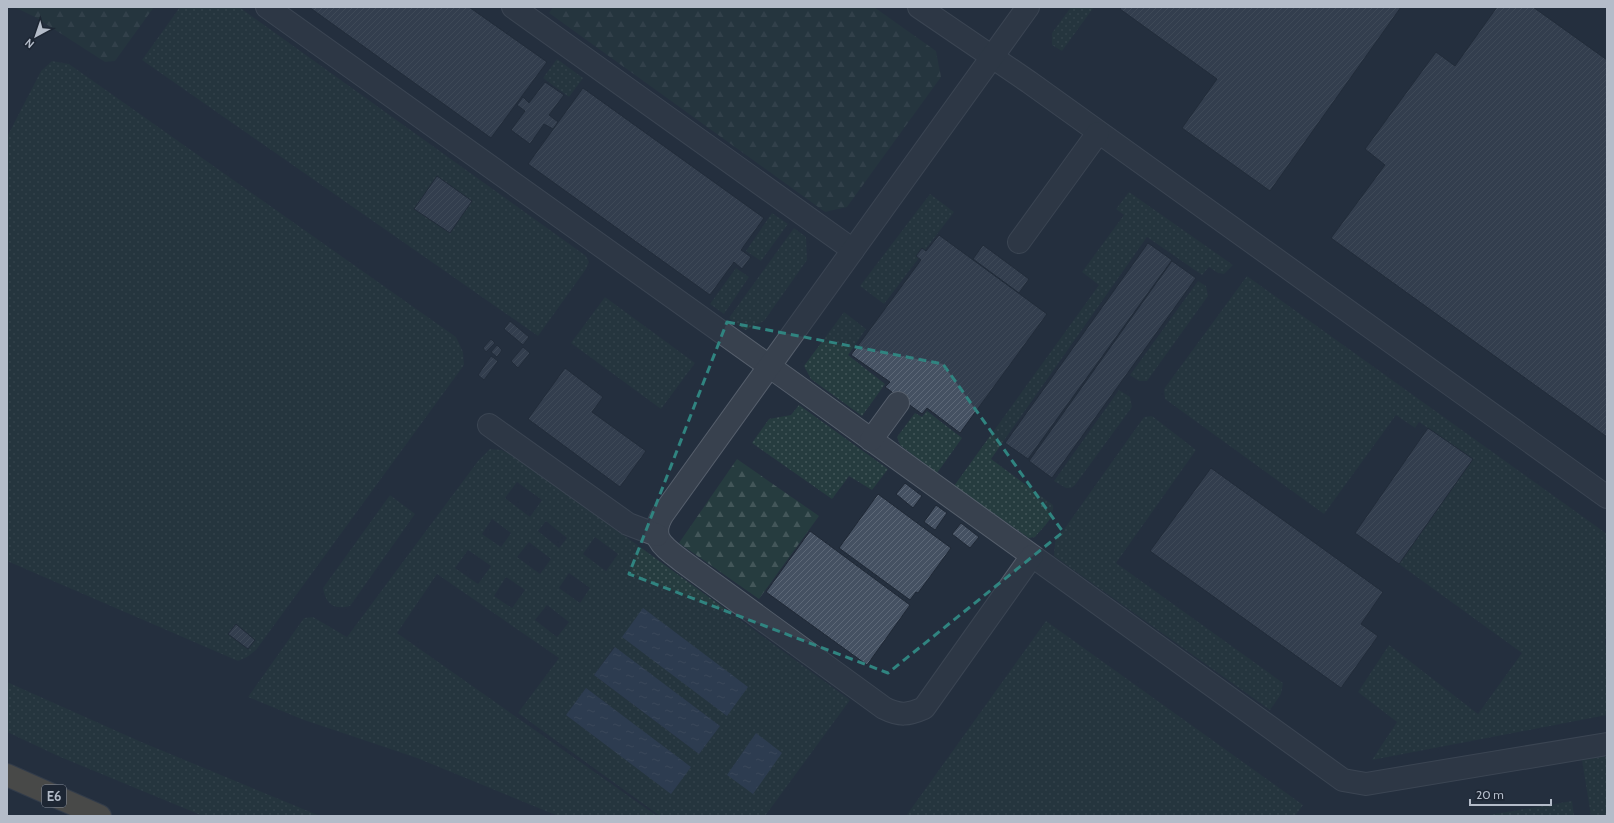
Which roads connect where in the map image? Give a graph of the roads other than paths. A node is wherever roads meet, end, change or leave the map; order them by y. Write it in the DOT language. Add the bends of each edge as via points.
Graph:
graph roads {
  1 [pos="267,7"];
  2 [pos="513,7"];
  3 [pos="919,7"];
  4 [pos="1028,7"];
  5 [pos="991,57"];
  6 [pos="1098,133"];
  7 [pos="1019,242"];
  8 [pos="853,250"];
  9 [pos="769,366"];
  10 [pos="898,403"];
  11 [pos="489,425"];
  12 [pos="871,440"];
  13 [pos="1607,498"];
  14 [pos="657,535"];
  15 [pos="1032,556"];
  16 [pos="1607,744"];
  17 [pos="7,775"];
  18 [pos="100,816"];
  1 -- 9 [label="lane"];
  2 -- 8 [label="lane"];
  3 -- 5 [label="lane"];
  4 -- 5 [label="lane"];
  5 -- 6 [label="lane"];
  5 -- 8 [label="lane"];
  6 -- 7 [label="lane"];
  6 -- 13 [label="lane"];
  8 -- 9 [label="lane"];
  9 -- 12 [label="lane"];
  9 -- 14 [label="lane" via="663,514 657,526"];
  10 -- 12 [label="lane"];
  11 -- 14 [label="lane" via="628,524"];
  12 -- 15 [label="lane"];
  14 -- 15 [label="lane" via="662,544 682,561 896,714 912,713 924,708"];
  15 -- 16 [label="lane" via="1343,780 1366,784"];
  17 -- 18 [label="highway, E6"];
}
